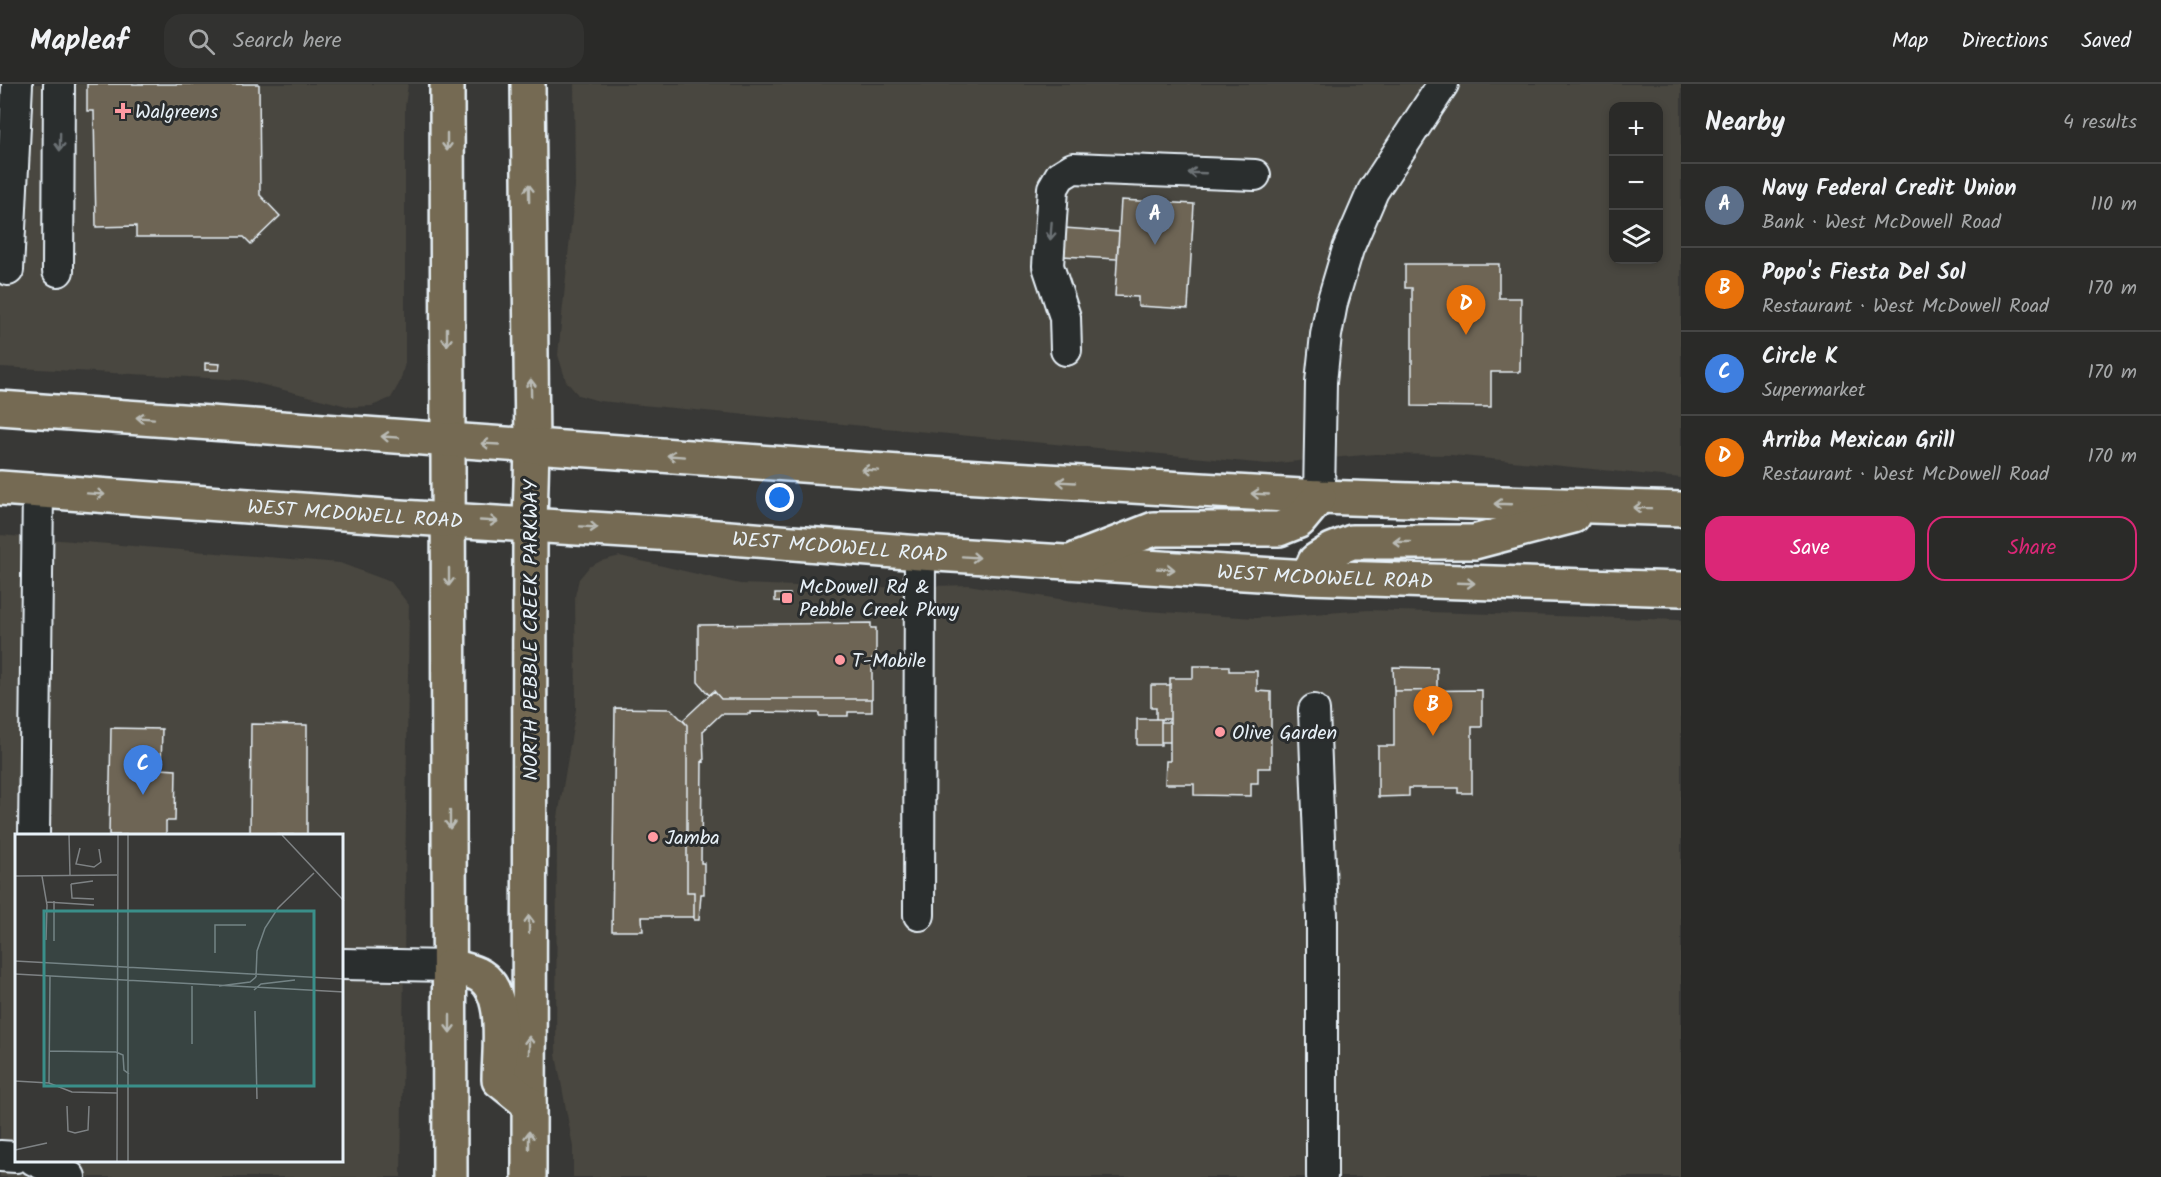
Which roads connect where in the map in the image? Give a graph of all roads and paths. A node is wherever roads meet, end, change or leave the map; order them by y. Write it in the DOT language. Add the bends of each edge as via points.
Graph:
graph roads {
  1 [pos="17,84"];
  2 [pos="59,84"];
  3 [pos="447,84"];
  4 [pos="528,84"];
  5 [pos="1443,84"];
  6 [pos="1255,175"];
  7 [pos="8,270"];
  8 [pos="58,271"];
  9 [pos="1066,350"];
  10 [pos="0,408"];
  11 [pos="448,441"];
  12 [pos="532,446"];
  13 [pos="0,488"];
  14 [pos="38,489"];
  15 [pos="1319,497"];
  16 [pos="1603,508"];
  17 [pos="1681,508"];
  18 [pos="449,519"];
  19 [pos="530,523"];
  20 [pos="920,553"];
  21 [pos="1066,563"];
  22 [pos="1308,577"];
  23 [pos="1681,588"];
  24 [pos="1314,710"];
  25 [pos="34,834"];
  26 [pos="919,915"];
  27 [pos="344,964"];
  28 [pos="450,966"];
  29 [pos="529,1104"];
  30 [pos="36,1162"];
  31 [pos="70,1177"];
  32 [pos="450,1177"];
  33 [pos="528,1177"];
  34 [pos="1322,1177"];
  1 -- 7 [label="lane"];
  2 -- 8 [label="lane, one-way"];
  3 -- 11 [label="main road, one-way"];
  12 -- 4 [label="main road, NORTH PEBBLE CREEK PARKWAY, one-way"];
  5 -- 15 [label="lane" via="1373,191 1348,249 1332,303 1321,382"];
  6 -- 9 [label="lane, one-way" via="1073,168 1060,176 1053,188 1048,266 1065,317"];
  11 -- 10 [label="main road, one-way"];
  12 -- 11 [label="main road, one-way"];
  11 -- 18 [label="main road"];
  15 -- 12 [label="main road, one-way"];
  12 -- 19 [label="main road, NORTH PEBBLE CREEK PARKWAY"];
  13 -- 14 [label="main road, WEST MCDOWELL ROAD"];
  14 -- 18 [label="main road, WEST MCDOWELL ROAD, one-way"];
  14 -- 25 [label="lane"];
  16 -- 15 [label="main road, one-way"];
  15 -- 21 [label="main road" via="1299,521 1279,529 1154,529"];
  17 -- 16 [label="main road, one-way"];
  16 -- 22 [label="main road, one-way" via="1474,542 1352,542 1315,561"];
  18 -- 19 [label="main road, WEST MCDOWELL ROAD, one-way"];
  18 -- 28 [label="main road, one-way"];
  19 -- 20 [label="main road, WEST MCDOWELL ROAD, one-way"];
  29 -- 19 [label="main road, NORTH PEBBLE CREEK PARKWAY, one-way"];
  20 -- 21 [label="main road, WEST MCDOWELL ROAD, one-way"];
  20 -- 26 [label="lane"];
  21 -- 22 [label="main road, WEST MCDOWELL ROAD, one-way"];
  22 -- 23 [label="main road, WEST MCDOWELL ROAD, one-way"];
  24 -- 34 [label="lane" via="1322,916"];
  27 -- 28 [label="lane"];
  28 -- 29 [label="main road" via="478,974 493,986 499,1004 499,1080"];
  28 -- 32 [label="main road, one-way"];
  33 -- 29 [label="main road, NORTH PEBBLE CREEK PARKWAY, one-way"];
  30 -- 31 [label="lane"];
}
